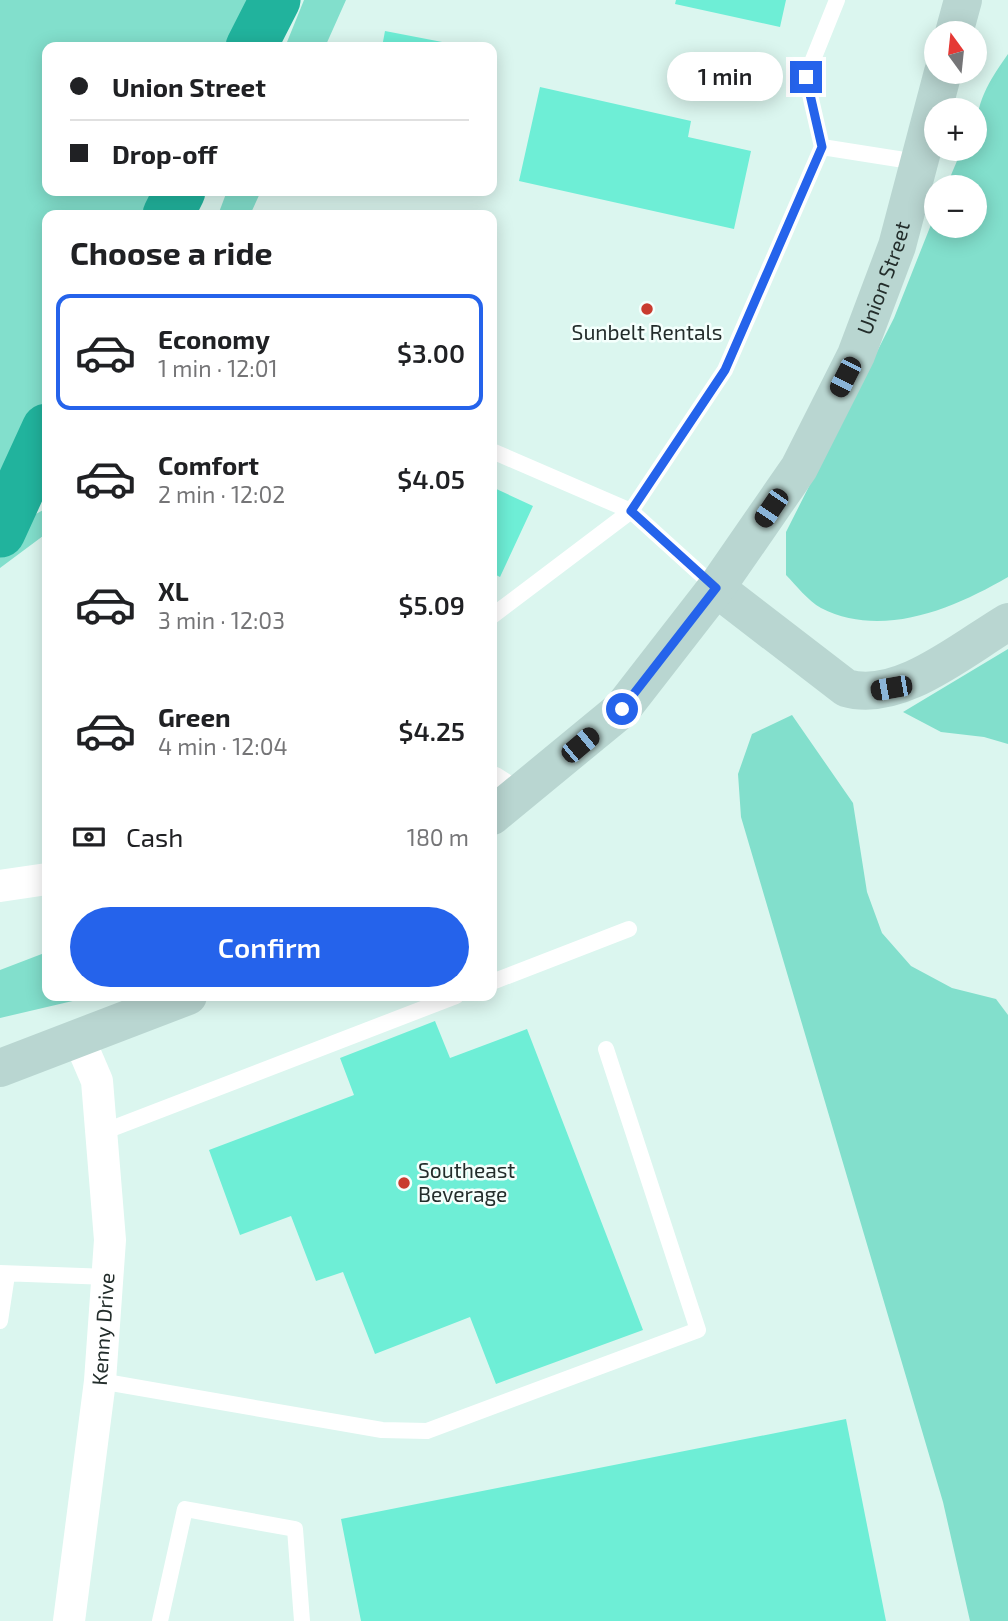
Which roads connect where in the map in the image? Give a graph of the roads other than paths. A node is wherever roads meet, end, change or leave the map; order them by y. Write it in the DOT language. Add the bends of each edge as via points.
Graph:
graph roads {
  1 [pos="837,0"];
  2 [pos="963,0"];
  3 [pos="957,21"];
  4 [pos="940,84"];
  5 [pos="822,147"];
  6 [pos="917,162"];
  7 [pos="497,454"];
  8 [pos="631,511"];
  9 [pos="716,588"];
  10 [pos="497,612"];
  11 [pos="1008,622"];
  12 [pos="500,799"];
  13 [pos="42,880"];
  14 [pos="0,886"];
  15 [pos="629,929"];
  16 [pos="497,980"];
  17 [pos="175,1001"];
  18 [pos="443,1001"];
  19 [pos="79,1039"];
  20 [pos="606,1049"];
  21 [pos="0,1068"];
  22 [pos="103,1132"];
  23 [pos="4,1274"];
  24 [pos="109,1277"];
  25 [pos="0,1321"];
  26 [pos="100,1381"];
  27 [pos="69,1621"];
  28 [pos="160,1621"];
  29 [pos="302,1621"];
  1 -- 5 [label="lane" via="806,77"];
  2 -- 3 [label="main road"];
  4 -- 6 [label="main road, Union Street"];
  5 -- 6 [label="lane"];
  5 -- 8 [label="lane" via="725,370"];
  6 -- 9 [label="main road, Union Street" via="897,246 856,355 799,468"];
  7 -- 8 [label="lane"];
  8 -- 9 [label="lane"];
  8 -- 10 [label="lane"];
  9 -- 11 [label="main road" via="846,688 860,692 908,682"];
  9 -- 12 [label="main road, Union Street" via="622,709"];
  13 -- 14 [label="street"];
  15 -- 16 [label="lane"];
  17 -- 19 [label="main road"];
  18 -- 22 [label="lane"];
  19 -- 21 [label="main road"];
  19 -- 22 [label="street, Kenny Drive" via="97,1081"];
  20 -- 26 [label="lane" via="698,1330 426,1431 382,1430"];
  22 -- 24 [label="street, Kenny Drive"];
  23 -- 24 [label="lane"];
  23 -- 25 [label="lane"];
  24 -- 26 [label="street, Kenny Drive"];
  26 -- 27 [label="street, Kenny Drive"];
  28 -- 29 [label="lane" via="185,1509 295,1529"];
}
